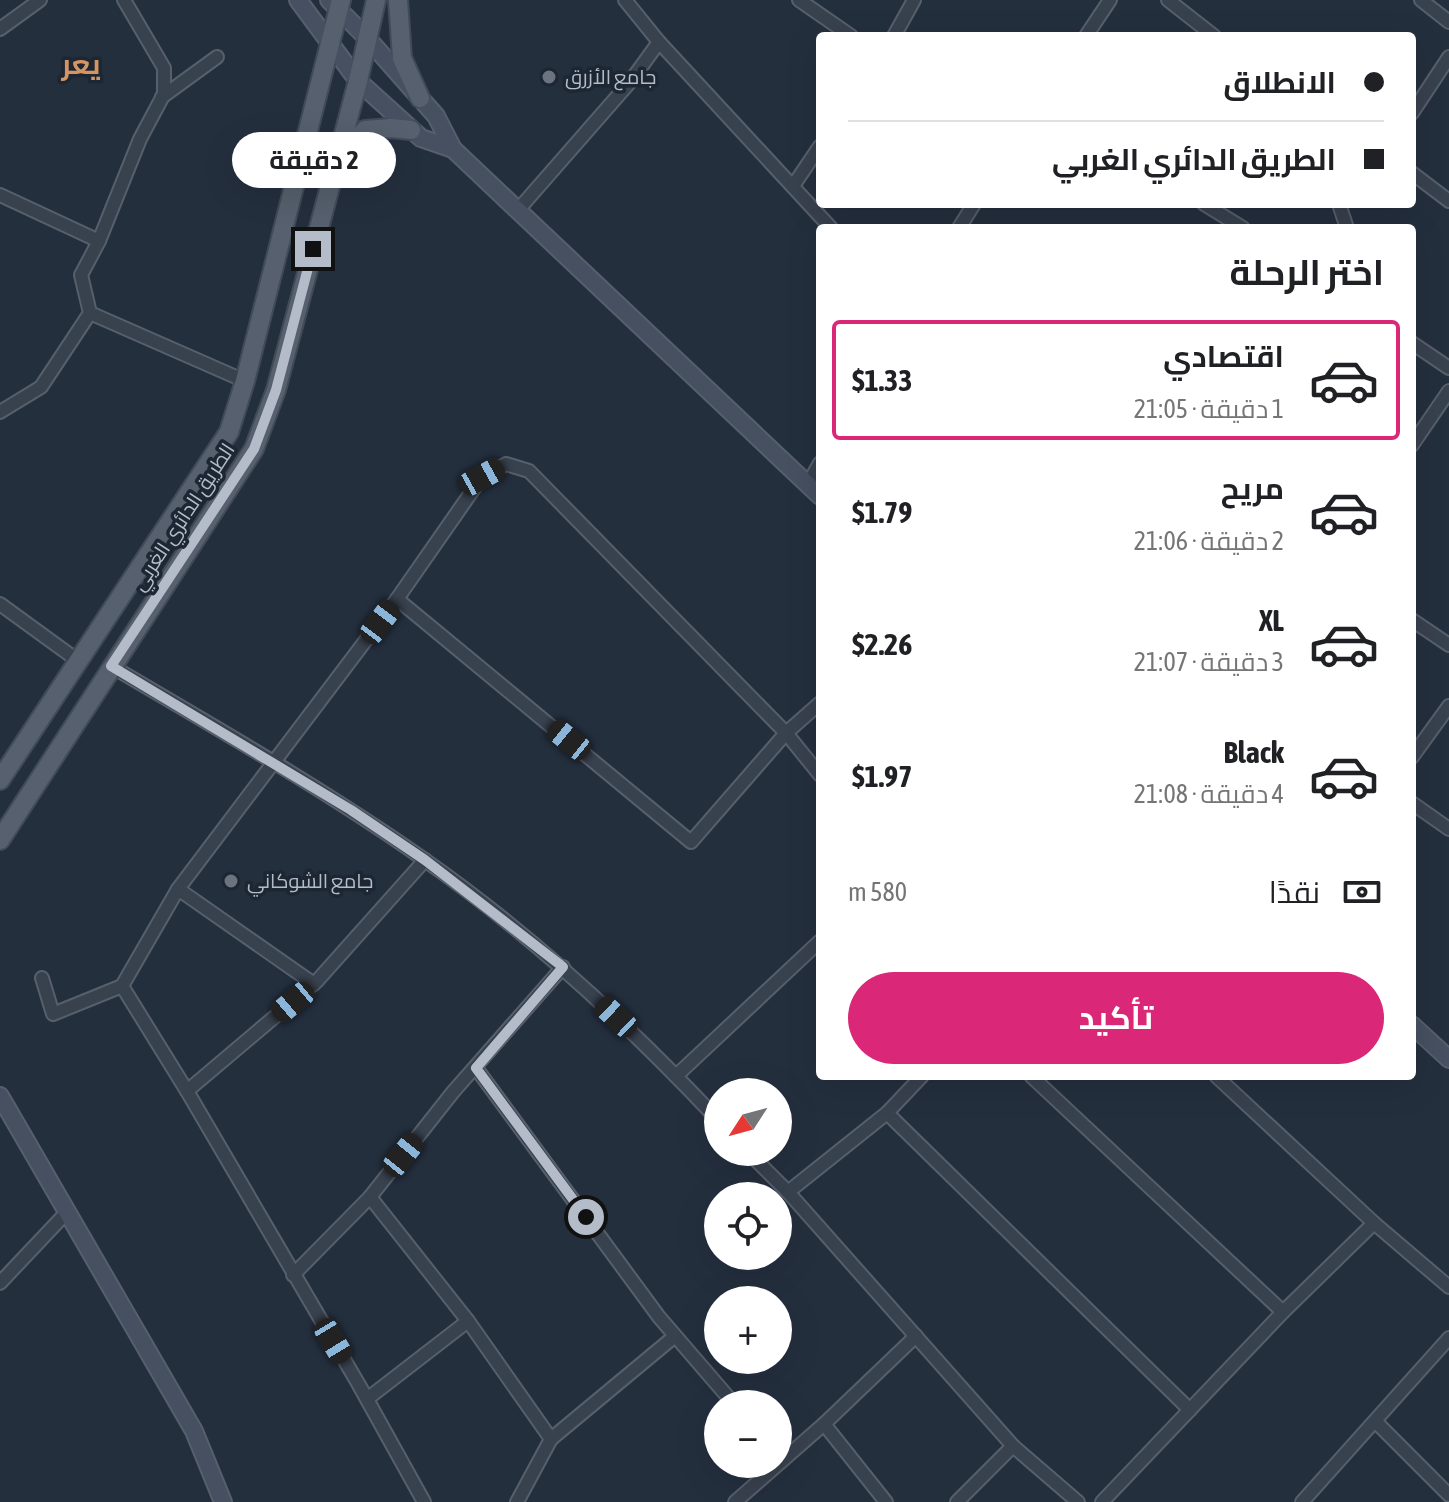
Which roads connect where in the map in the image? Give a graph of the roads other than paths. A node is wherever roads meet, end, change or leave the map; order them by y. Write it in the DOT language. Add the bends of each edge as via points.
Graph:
graph roads {
  1 [pos="40,0"];
  2 [pos="124,0"];
  3 [pos="298,0"];
  4 [pos="376,0"];
  5 [pos="398,0"];
  6 [pos="625,0"];
  7 [pos="799,0"];
  8 [pos="914,0"];
  9 [pos="1110,0"];
  10 [pos="1168,0"];
  11 [pos="1421,0"];
  12 [pos="336,3"];
  13 [pos="1449,22"];
  14 [pos="0,29"];
  15 [pos="845,32"];
  16 [pos="896,32"];
  17 [pos="1089,32"];
  18 [pos="1209,32"];
  19 [pos="367,38"];
  20 [pos="659,42"];
  21 [pos="330,45"];
  22 [pos="217,57"];
  23 [pos="1449,57"];
  24 [pos="358,81"];
  25 [pos="162,97"];
  26 [pos="420,98"];
  27 [pos="1416,107"];
  28 [pos="411,130"];
  29 [pos="453,149"];
  30 [pos="816,152"];
  31 [pos="336,165"];
  32 [pos="1416,176"];
  33 [pos="793,186"];
  34 [pos="0,195"];
  35 [pos="1449,201"];
  36 [pos="1210,208"];
  37 [pos="518,210"];
  38 [pos="827,224"];
  39 [pos="1236,224"];
  40 [pos="99,241"];
  41 [pos="90,313"];
  42 [pos="1416,346"];
  43 [pos="1449,368"];
  44 [pos="245,381"];
  45 [pos="1449,391"];
  46 [pos="0,412"];
  47 [pos="1416,439"];
  48 [pos="814,491"];
  49 [pos="397,599"];
  50 [pos="0,604"];
  51 [pos="1416,623"];
  52 [pos="1449,645"];
  53 [pos="77,660"];
  54 [pos="111,666"];
  55 [pos="1449,706"];
  56 [pos="816,707"];
  57 [pos="786,733"];
  58 [pos="1416,751"];
  59 [pos="275,764"];
  60 [pos="816,770"];
  61 [pos="0,780"];
  62 [pos="1416,806"];
  63 [pos="1449,829"];
  64 [pos="0,840"];
  65 [pos="425,860"];
  66 [pos="178,889"];
  67 [pos="816,945"];
  68 [pos="563,967"];
  69 [pos="42,978"];
  70 [pos="314,984"];
  71 [pos="122,986"];
  72 [pos="1416,1029"];
  73 [pos="1449,1059"];
  74 [pos="476,1068"];
  75 [pos="676,1076"];
  76 [pos="918,1080"];
  77 [pos="1035,1080"];
  78 [pos="1220,1080"];
  79 [pos="187,1091"];
  80 [pos="0,1096"];
  81 [pos="704,1105"];
  82 [pos="887,1113"];
  83 [pos="762,1166"];
  84 [pos="778,1182"];
  85 [pos="792,1189"];
  86 [pos="792,1196"];
  87 [pos="370,1197"];
  88 [pos="68,1211"];
  89 [pos="1374,1223"];
  90 [pos="293,1275"];
  91 [pos="0,1283"];
  92 [pos="1449,1287"];
  93 [pos="1283,1312"];
  94 [pos="468,1321"];
  95 [pos="675,1336"];
  96 [pos="916,1336"];
  97 [pos="1449,1338"];
  98 [pos="722,1390"];
  99 [pos="367,1399"];
  100 [pos="1190,1410"];
  101 [pos="1376,1422"];
  102 [pos="824,1424"];
  103 [pos="551,1439"];
  104 [pos="1013,1446"];
  105 [pos="792,1449"];
  106 [pos="760,1478"];
  107 [pos="1449,1495"];
  108 [pos="223,1502"];
  109 [pos="424,1502"];
  110 [pos="517,1502"];
  111 [pos="735,1502"];
  112 [pos="886,1502"];
  113 [pos="957,1502"];
  114 [pos="1078,1502"];
  115 [pos="1102,1502"];
  116 [pos="1302,1502"];
  1 -- 14 [label="street"];
  2 -- 25 [label="street" via="164,68"];
  3 -- 21 [label="street"];
  4 -- 19 [label="main road, الطريق الدائري الغربي"];
  5 -- 26 [label="main road" via="402,58"];
  6 -- 20 [label="street"];
  7 -- 15 [label="street"];
  8 -- 16 [label="street"];
  9 -- 17 [label="street"];
  10 -- 18 [label="street"];
  11 -- 13 [label="street"];
  12 -- 19 [label="street"];
  12 -- 21 [label="main road, الطريق الدائري الغربي"];
  19 -- 24 [label="main road, الطريق الدائري الغربي"];
  19 -- 26 [label="street"];
  20 -- 33 [label="street"];
  20 -- 37 [label="street"];
  21 -- 24 [label="street"];
  21 -- 44 [label="main road, الطريق الدائري الغربي"];
  22 -- 25 [label="street"];
  23 -- 27 [label="street"];
  24 -- 28 [label="street"];
  24 -- 31 [label="main road, الطريق الدائري الغربي"];
  25 -- 40 [label="street"];
  26 -- 29 [label="street"];
  28 -- 29 [label="street"];
  28 -- 31 [label="main road" via="365,130"];
  29 -- 37 [label="street"];
  30 -- 33 [label="street"];
  31 -- 54 [label="main road, الطريق الدائري الغربي" via="276,390 254,449"];
  32 -- 35 [label="street"];
  33 -- 38 [label="street"];
  34 -- 40 [label="street"];
  36 -- 39 [label="street"];
  37 -- 48 [label="street"];
  40 -- 41 [label="street" via="81,275"];
  41 -- 44 [label="street"];
  41 -- 46 [label="street" via="41,387"];
  42 -- 43 [label="street"];
  44 -- 53 [label="main road, الطريق الدائري الغربي" via="229,432"];
  45 -- 47 [label="street"];
  49 -- 57 [label="street" via="691,842"];
  49 -- 57 [label="street" via="482,477 506,464 529,471"];
  49 -- 59 [label="street"];
  50 -- 53 [label="street"];
  51 -- 52 [label="street"];
  53 -- 61 [label="main road, الطريق الدائري الغربي"];
  54 -- 59 [label="street"];
  54 -- 64 [label="main road, الطريق الدائري الغربي"];
  55 -- 58 [label="street"];
  56 -- 57 [label="street"];
  57 -- 60 [label="street"];
  59 -- 65 [label="street"];
  59 -- 66 [label="street"];
  62 -- 63 [label="street"];
  65 -- 68 [label="street"];
  65 -- 70 [label="street"];
  66 -- 70 [label="street"];
  66 -- 71 [label="street"];
  67 -- 75 [label="street"];
  68 -- 74 [label="street"];
  68 -- 75 [label="street"];
  69 -- 71 [label="street" via="53,1014"];
  70 -- 79 [label="street"];
  71 -- 79 [label="street"];
  72 -- 73 [label="street"];
  74 -- 87 [label="street"];
  74 -- 95 [label="street"];
  75 -- 81 [label="street"];
  76 -- 82 [label="street"];
  77 -- 93 [label="street"];
  78 -- 89 [label="street"];
  79 -- 90 [label="street"];
  80 -- 88 [label="street"];
  82 -- 85 [label="street"];
  82 -- 100 [label="street"];
  83 -- 84 [label="street"];
  86 -- 96 [label="street"];
  87 -- 90 [label="street"];
  87 -- 94 [label="street"];
  88 -- 91 [label="street"];
  88 -- 108 [label="street" via="194,1431"];
  89 -- 92 [label="street"];
  89 -- 93 [label="street"];
  90 -- 99 [label="street"];
  93 -- 100 [label="street"];
  94 -- 99 [label="street"];
  94 -- 103 [label="street"];
  95 -- 98 [label="street"];
  95 -- 103 [label="street"];
  96 -- 102 [label="street"];
  96 -- 104 [label="street"];
  97 -- 101 [label="street"];
  99 -- 109 [label="street"];
  100 -- 115 [label="street"];
  101 -- 107 [label="street"];
  101 -- 116 [label="street"];
  102 -- 105 [label="street"];
  102 -- 112 [label="street"];
  103 -- 110 [label="street"];
  104 -- 113 [label="street"];
  104 -- 114 [label="street"];
  106 -- 111 [label="street"];
}
